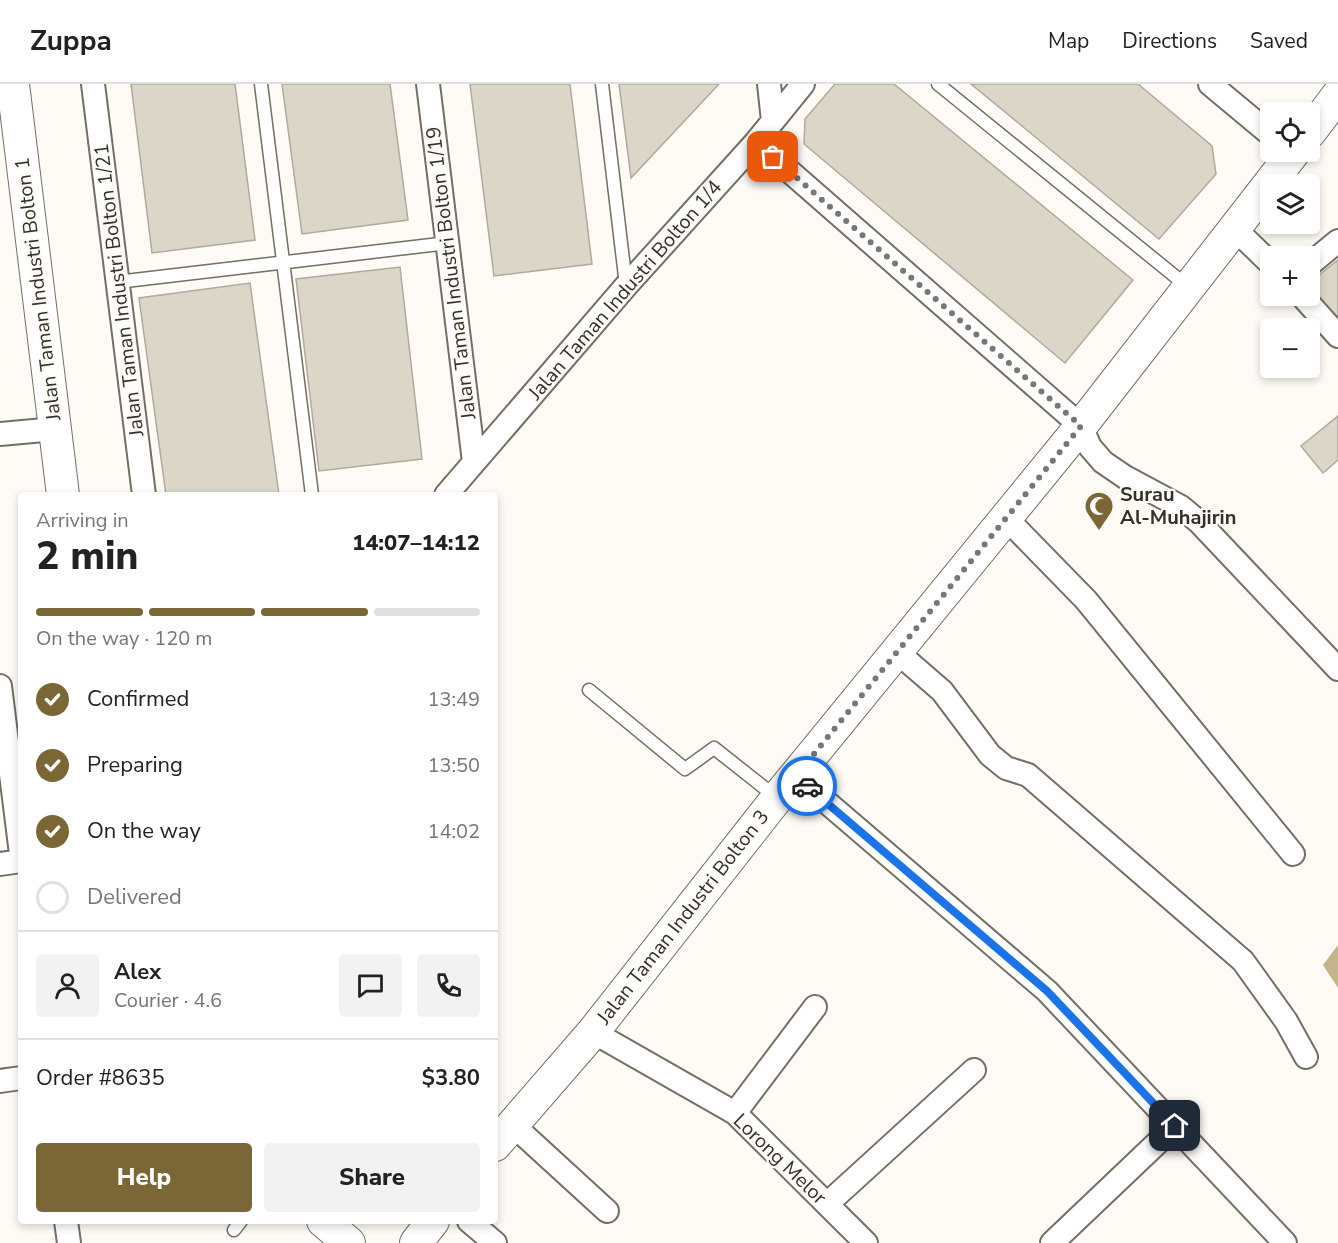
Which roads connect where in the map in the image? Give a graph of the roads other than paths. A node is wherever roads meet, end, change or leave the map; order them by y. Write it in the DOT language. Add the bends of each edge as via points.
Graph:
graph roads {
  1 [pos="13,84"];
  2 [pos="93,84"];
  3 [pos="261,84"];
  4 [pos="428,84"];
  5 [pos="602,84"];
  6 [pos="768,84"];
  7 [pos="803,84"];
  8 [pos="938,84"];
  9 [pos="1210,84"];
  10 [pos="1338,95"];
  11 [pos="1320,114"];
  12 [pos="773,121"];
  13 [pos="1260,121"];
  14 [pos="756,142"];
  15 [pos="1280,162"];
  16 [pos="1234,228"];
  17 [pos="1338,241"];
  18 [pos="448,243"];
  19 [pos="1260,253"];
  20 [pos="1320,256"];
  21 [pos="283,262"];
  22 [pos="117,282"];
  23 [pos="627,286"];
  24 [pos="1188,287"];
  25 [pos="1311,306"];
  26 [pos="1338,336"];
  27 [pos="1081,426"];
  28 [pos="55,429"];
  29 [pos="0,434"];
  30 [pos="474,462"];
  31 [pos="63,492"];
  32 [pos="144,492"];
  33 [pos="312,492"];
  34 [pos="449,492"];
  35 [pos="1006,518"];
  36 [pos="897,652"];
  37 [pos="1338,669"];
  38 [pos="0,686"];
  39 [pos="589,690"];
  40 [pos="787,787"];
  41 [pos="18,830"];
  42 [pos="1293,854"];
  43 [pos="18,861"];
  44 [pos="0,864"];
  45 [pos="815,1006"];
  46 [pos="592,1032"];
  47 [pos="1306,1057"];
  48 [pos="974,1070"];
  49 [pos="18,1078"];
  50 [pos="0,1081"];
  51 [pos="735,1113"];
  52 [pos="1175,1126"];
  53 [pos="504,1135"];
  54 [pos="826,1204"];
  55 [pos="607,1211"];
  56 [pos="66,1224"];
  57 [pos="327,1224"];
  58 [pos="432,1224"];
  59 [pos="473,1224"];
  60 [pos="69,1243"];
  61 [pos="349,1243"];
  62 [pos="416,1243"];
  63 [pos="495,1243"];
  64 [pos="866,1243"];
  65 [pos="1052,1243"];
  66 [pos="1284,1243"];
  1 -- 28 [label="street, Jalan Taman Industri Bolton 1"];
  2 -- 22 [label="street, Jalan Taman Industri Bolton 1/21"];
  3 -- 21 [label="lane"];
  4 -- 18 [label="street, Jalan Taman Industri Bolton 1/19"];
  5 -- 23 [label="lane"];
  6 -- 12 [label="street"];
  7 -- 12 [label="street, Jalan Taman Industri Bolton 1/4"];
  8 -- 24 [label="lane"];
  9 -- 13 [label="street"];
  10 -- 11 [label="street, Jalan Taman Industri Bolton 3"];
  12 -- 14 [label="street, Jalan Taman Industri Bolton 1/4"];
  14 -- 23 [label="street, Jalan Taman Industri Bolton 1/4"];
  14 -- 27 [label="street"];
  15 -- 16 [label="street, Jalan Taman Industri Bolton 3"];
  16 -- 19 [label="street"];
  16 -- 24 [label="street, Jalan Taman Industri Bolton 3"];
  17 -- 20 [label="street"];
  18 -- 21 [label="lane"];
  18 -- 30 [label="street, Jalan Taman Industri Bolton 1/19"];
  21 -- 22 [label="lane"];
  21 -- 33 [label="lane"];
  22 -- 32 [label="street, Jalan Taman Industri Bolton 1/21"];
  23 -- 30 [label="street, Jalan Taman Industri Bolton 1/4"];
  24 -- 27 [label="street, Jalan Taman Industri Bolton 3"];
  25 -- 26 [label="street"];
  27 -- 35 [label="street, Jalan Taman Industri Bolton 3"];
  27 -- 37 [label="street" via="1090,447 1103,462 1181,507 1199,522"];
  28 -- 29 [label="street"];
  28 -- 31 [label="street, Jalan Taman Industri Bolton 1"];
  30 -- 34 [label="street, Jalan Taman Industri Bolton 1/4"];
  35 -- 36 [label="street, Jalan Taman Industri Bolton 3"];
  35 -- 42 [label="street" via="1086,600"];
  36 -- 40 [label="street, Jalan Taman Industri Bolton 3"];
  36 -- 47 [label="street" via="942,691 990,756 1006,768 1028,775 1243,961 1286,1021"];
  38 -- 41 [label="street"];
  39 -- 40 [label="lane" via="685,769 714,748"];
  40 -- 46 [label="street, Jalan Taman Industri Bolton 3"];
  40 -- 52 [label="street" via="1047,991"];
  43 -- 44 [label="street"];
  45 -- 51 [label="street"];
  46 -- 51 [label="street, Lorong Melor"];
  46 -- 53 [label="street, Jalan Taman Industri Bolton 3"];
  48 -- 54 [label="street"];
  49 -- 50 [label="street"];
  51 -- 54 [label="street, Lorong Melor"];
  52 -- 65 [label="street"];
  52 -- 66 [label="street"];
  53 -- 55 [label="street"];
  54 -- 64 [label="street, Lorong Melor"];
  56 -- 60 [label="street"];
  57 -- 61 [label="street"];
  58 -- 62 [label="street"];
  59 -- 63 [label="street"];
}
